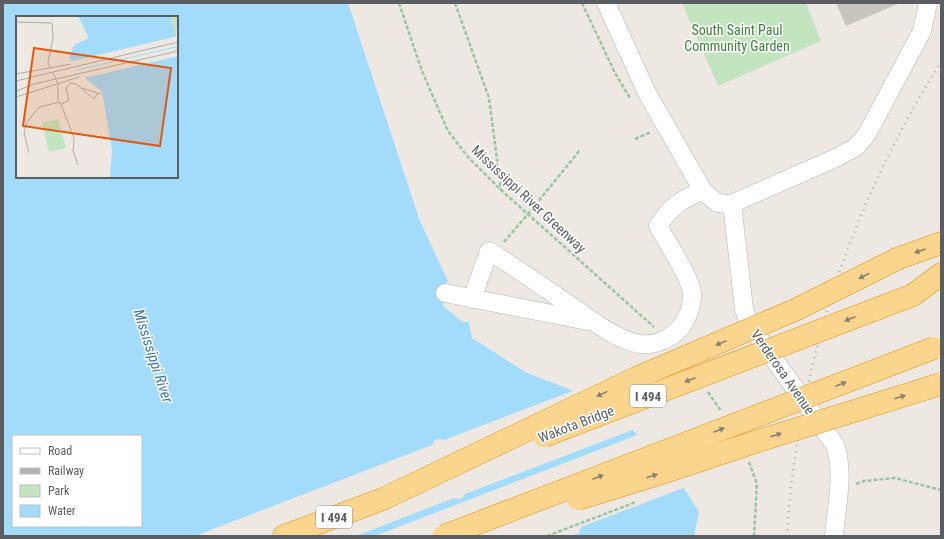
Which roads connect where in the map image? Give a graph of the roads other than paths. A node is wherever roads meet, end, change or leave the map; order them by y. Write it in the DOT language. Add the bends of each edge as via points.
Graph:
graph roads {
  1 [pos="606,3"];
  2 [pos="928,3"];
  3 [pos="704,191"];
  4 [pos="731,204"];
  5 [pos="941,244"];
  6 [pos="941,274"];
  7 [pos="445,293"];
  8 [pos="472,299"];
  9 [pos="597,323"];
  10 [pos="937,346"];
  11 [pos="941,384"];
  12 [pos="383,498"];
  13 [pos="284,536"];
  14 [pos="444,536"];
  15 [pos="454,536"];
  16 [pos="834,536"];
  1 -- 3 [label="street" via="647,93"];
  2 -- 4 [label="street" via="922,31 867,134 856,147"];
  3 -- 4 [label="street" via="717,204"];
  3 -- 9 [label="street" via="691,195 677,204 666,213 658,226 692,292 687,319 677,331 653,344 626,340"];
  4 -- 16 [label="street, Verderosa Avenue" via="744,309 748,320 839,455"];
  5 -- 12 [label="highway, one-way, bridge" via="899,258 795,310 636,378"];
  6 -- 12 [label="highway, Wakota Bridge / I 494, one-way, bridge" via="913,295"];
  7 -- 8 [label="street"];
  8 -- 9 [label="street"];
  8 -- 9 [label="street" via="489,251"];
  14 -- 10 [label="highway, one-way, bridge"];
  15 -- 11 [label="highway, one-way, bridge"];
  12 -- 13 [label="highway, Wakota Bridge / I 494"];
}
